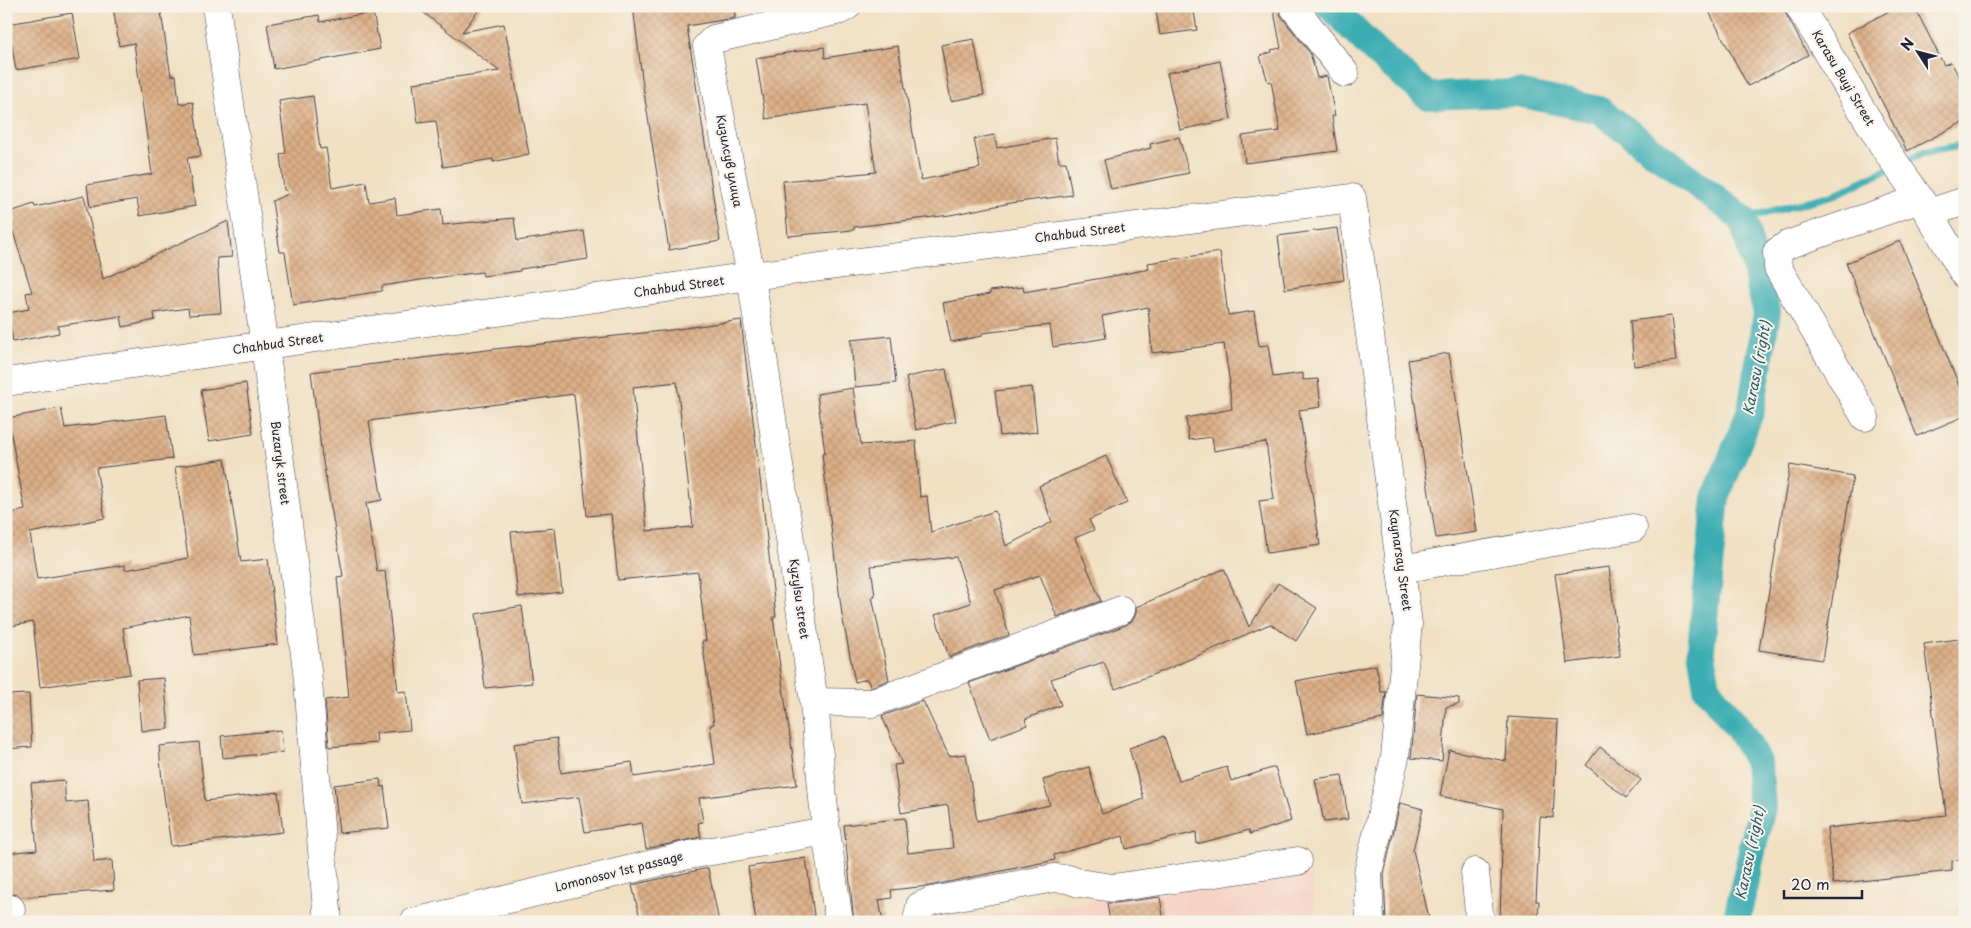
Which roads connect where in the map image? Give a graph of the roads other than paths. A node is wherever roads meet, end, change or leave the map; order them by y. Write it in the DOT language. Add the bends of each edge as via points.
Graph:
graph roads {
  1 [pos="216,6"];
  2 [pos="847,6"];
  3 [pos="1293,6"];
  4 [pos="1799,6"];
  5 [pos="1345,73"];
  6 [pos="1352,198"];
  7 [pos="1920,198"];
  8 [pos="1965,201"];
  9 [pos="751,276"];
  10 [pos="1965,276"];
  11 [pos="265,346"];
  12 [pos="6,382"];
  13 [pos="1865,417"];
  14 [pos="1633,528"];
  15 [pos="1401,569"];
  16 [pos="1121,610"];
  17 [pos="814,702"];
  18 [pos="826,830"];
  19 [pos="1298,861"];
  20 [pos="1475,872"];
  21 [pos="328,922"];
  22 [pos="414,922"];
  23 [pos="839,922"];
  24 [pos="919,922"];
  25 [pos="1370,922"];
  26 [pos="1480,922"];
  1 -- 11 [label="street, Buzaryk street"];
  2 -- 9 [label="street, Кизилсув улица" via="714,39 707,46"];
  3 -- 5 [label="street"];
  4 -- 7 [label="street, Karasu Buyi Street" via="1886,150"];
  6 -- 9 [label="street, Chahbud Street"];
  6 -- 15 [label="street, Kaynarsay Street"];
  7 -- 8 [label="street"];
  7 -- 10 [label="street"];
  7 -- 13 [label="street" via="1777,252 1778,268"];
  9 -- 11 [label="street, Chahbud Street"];
  9 -- 17 [label="street, Kyzylsu street"];
  11 -- 12 [label="street, Chahbud Street"];
  11 -- 21 [label="street, Buzaryk street" via="307,670"];
  14 -- 15 [label="street"];
  15 -- 25 [label="street, Kaynarsay Street" via="1408,624 1395,757 1368,873"];
  16 -- 17 [label="street" via="872,704"];
  17 -- 18 [label="street, Kyzylsu street"];
  18 -- 22 [label="street, Lomonosov 1st passage" via="689,855"];
  18 -- 23 [label="street, Kyzylsu street"];
  19 -- 24 [label="street" via="1113,888 1054,878 932,901 920,906"];
  20 -- 26 [label="street"];
}
